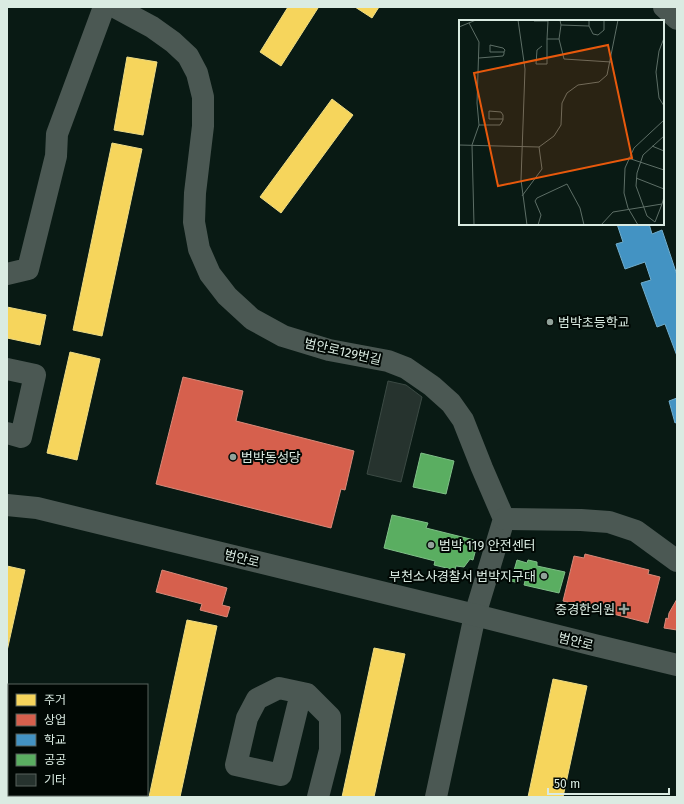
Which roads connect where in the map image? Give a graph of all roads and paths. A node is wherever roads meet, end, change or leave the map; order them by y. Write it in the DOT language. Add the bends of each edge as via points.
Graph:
graph roads {
  1 [pos="104,7"];
  2 [pos="115,7"];
  3 [pos="664,7"];
  4 [pos="677,19"];
  5 [pos="7,274"];
  6 [pos="7,370"];
  7 [pos="7,433"];
  8 [pos="7,505"];
  9 [pos="504,519"];
  10 [pos="677,561"];
  11 [pos="476,615"];
  12 [pos="677,665"];
  13 [pos="300,693"];
  14 [pos="318,797"];
  15 [pos="436,797"];
  1 -- 5 [label="street" via="57,134 56,156 28,269"];
  2 -- 9 [label="street, 범안로129번길" via="173,42 188,56 197,73 203,97 203,126 194,222 199,249 210,274 227,296 252,319 283,336 329,350 388,361 406,368 432,386 451,402 463,420"];
  3 -- 4 [label="street"];
  6 -- 7 [label="street" via="35,374 21,437"];
  8 -- 11 [label="street, 범안로" via="37,508"];
  9 -- 10 [label="street" via="609,522 636,530"];
  9 -- 11 [label="street"];
  11 -- 12 [label="street, 범안로"];
  11 -- 15 [label="street"];
  13 -- 14 [label="street" via="307,694 330,717 330,750"];
}
